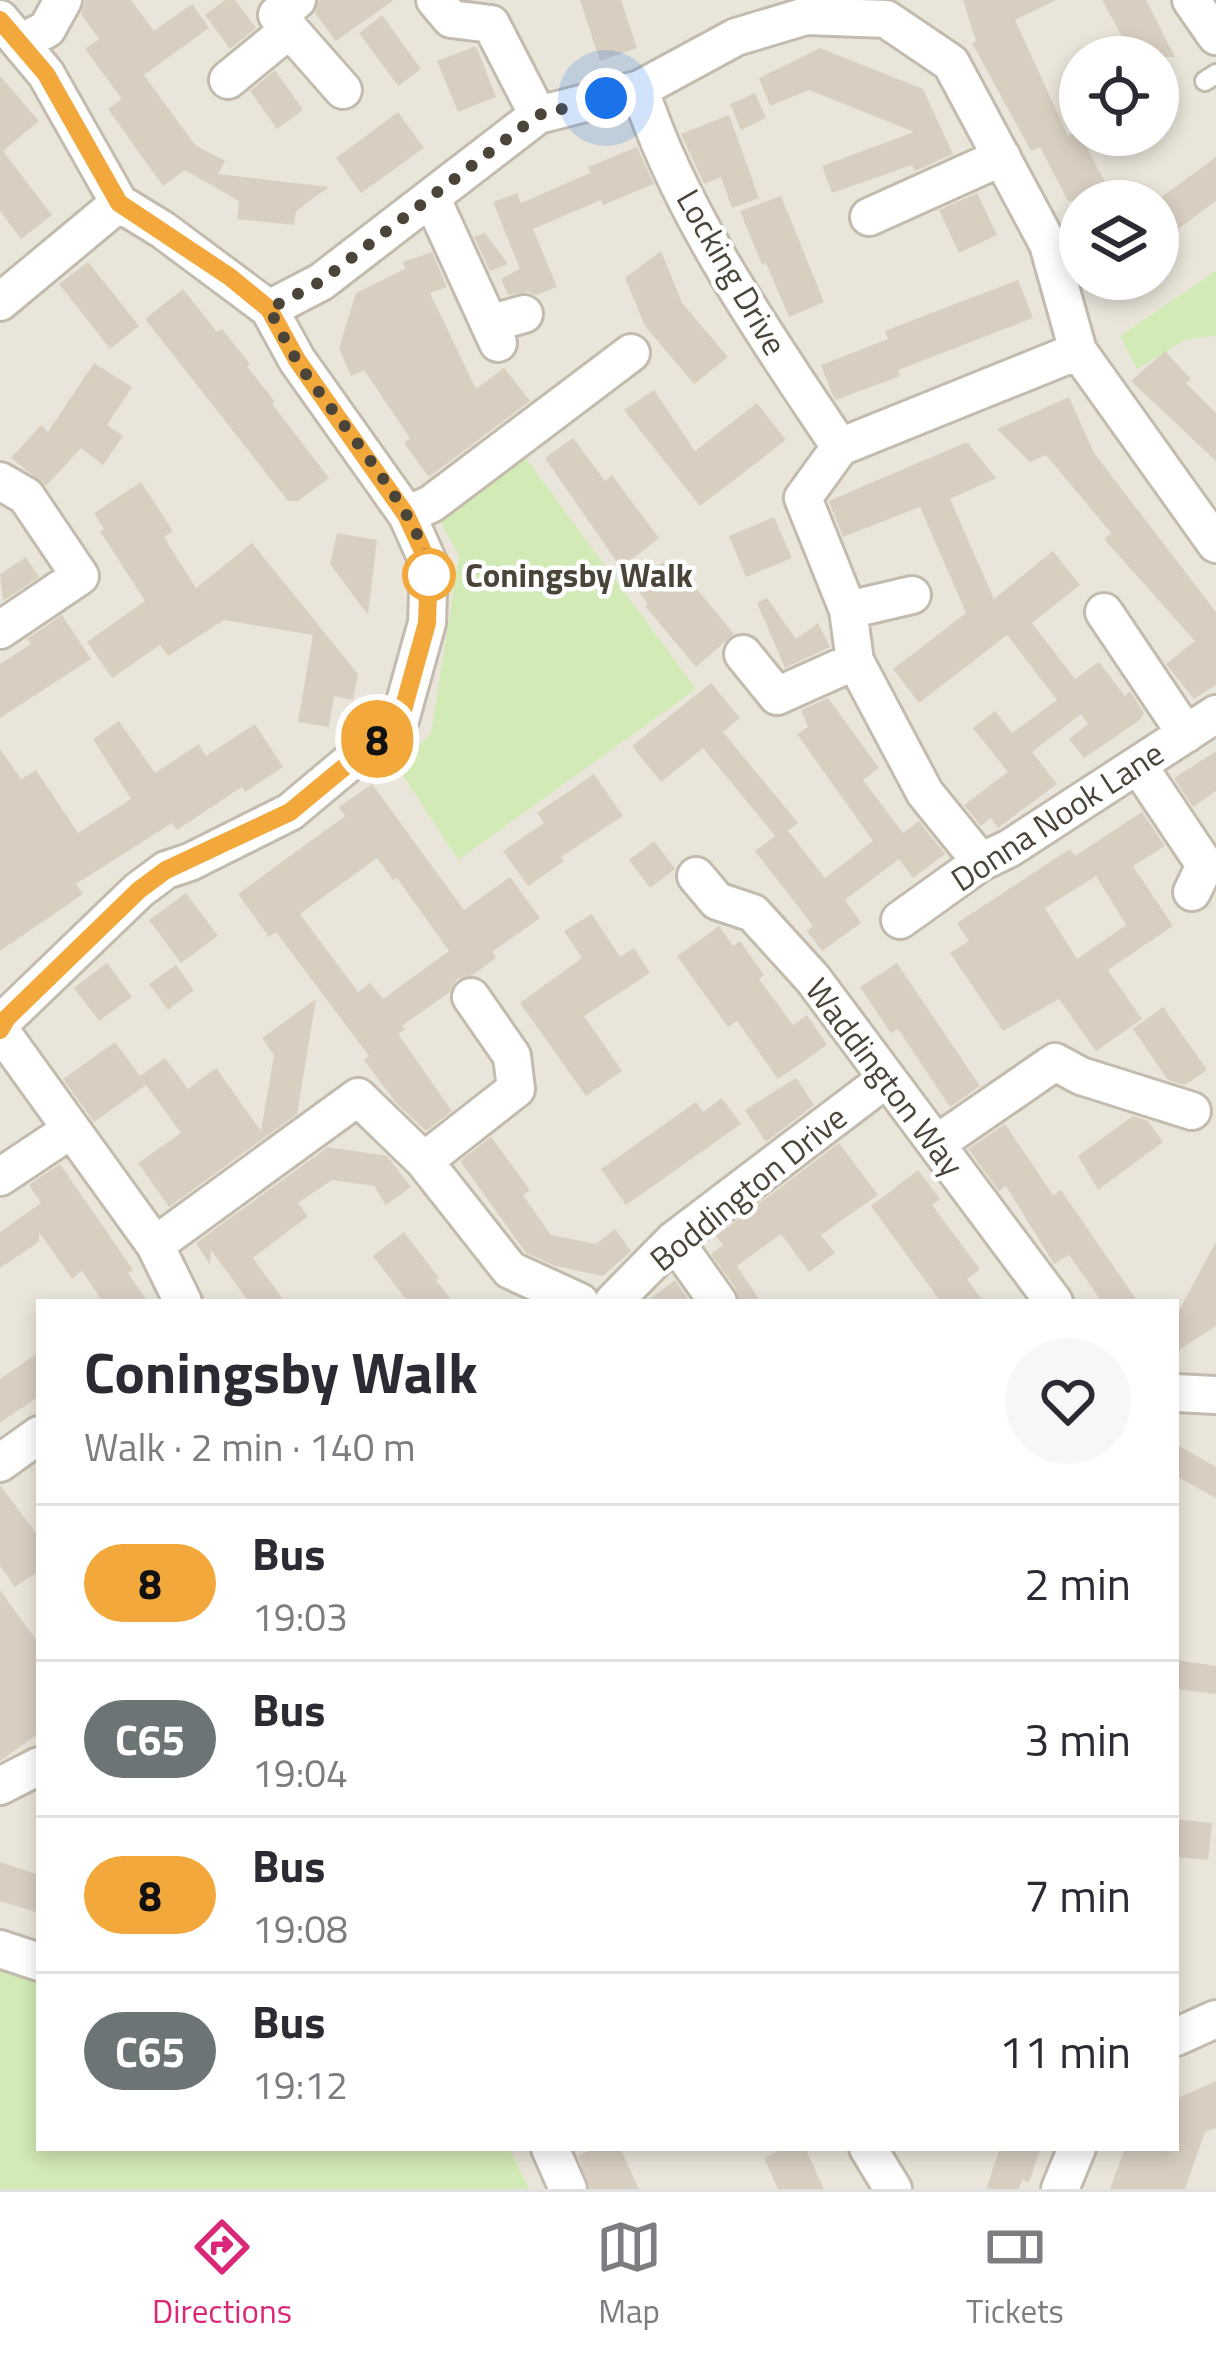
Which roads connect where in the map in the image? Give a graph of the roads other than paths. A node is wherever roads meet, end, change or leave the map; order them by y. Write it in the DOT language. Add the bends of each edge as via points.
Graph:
graph roads {
  1 [pos="63,0"];
  2 [pos="435,0"];
  3 [pos="1191,0"];
  4 [pos="889,9"];
  5 [pos="293,15"];
  6 [pos="11,31"];
  7 [pos="1216,36"];
  8 [pos="228,80"];
  9 [pos="640,89"];
  10 [pos="343,90"];
  11 [pos="538,115"];
  12 [pos="1002,157"];
  13 [pos="432,199"];
  14 [pos="119,203"];
  15 [pos="869,218"];
  16 [pos="0,302"];
  17 [pos="269,309"];
  18 [pos="504,327"];
  19 [pos="1078,351"];
  20 [pos="631,353"];
  21 [pos="840,447"];
  22 [pos="0,482"];
  23 [pos="406,515"];
  24 [pos="1216,544"];
  25 [pos="912,595"];
  26 [pos="848,610"];
  27 [pos="0,630"];
  28 [pos="1111,634"];
  29 [pos="743,654"];
  30 [pos="855,661"];
  31 [pos="1201,724"];
  32 [pos="1138,765"];
  33 [pos="981,862"];
  34 [pos="1204,874"];
  35 [pos="696,876"];
  36 [pos="900,920"];
  37 [pos="471,997"];
  38 [pos="0,1030"];
  39 [pos="886,1078"];
  40 [pos="1192,1111"];
  41 [pos="69,1131"];
  42 [pos="936,1144"];
  43 [pos="424,1161"];
  44 [pos="0,1177"];
  45 [pos="674,1240"];
  46 [pos="155,1245"];
  47 [pos="182,1299"];
  48 [pos="573,1299"];
  49 [pos="616,1299"];
  50 [pos="716,1299"];
  51 [pos="1052,1299"];
  52 [pos="1179,1393"];
  53 [pos="1216,1395"];
  54 [pos="36,1437"];
  55 [pos="0,1463"];
  56 [pos="36,1768"];
  57 [pos="0,1786"];
  58 [pos="0,1948"];
  59 [pos="36,1961"];
  60 [pos="1216,2019"];
  61 [pos="1179,2035"];
  62 [pos="551,2151"];
  63 [pos="870,2151"];
  64 [pos="1076,2151"];
  65 [pos="568,2189"];
  66 [pos="893,2189"];
  67 [pos="1060,2189"];
  1 -- 6 [label="street" via="47,28"];
  2 -- 11 [label="street" via="451,19 491,24"];
  3 -- 7 [label="street"];
  4 -- 9 [label="street" via="806,16 736,37"];
  4 -- 12 [label="street" via="951,63"];
  5 -- 8 [label="street"];
  5 -- 10 [label="street"];
  6 -- 14 [label="street"];
  9 -- 11 [label="street"];
  9 -- 21 [label="street, Locking Drive" via="654,134 747,307"];
  11 -- 13 [label="street"];
  12 -- 15 [label="street"];
  12 -- 19 [label="street" via="1048,244"];
  13 -- 17 [label="street" via="320,282"];
  13 -- 18 [label="street"];
  14 -- 16 [label="street"];
  14 -- 17 [label="street"];
  17 -- 23 [label="street"];
  19 -- 21 [label="street"];
  19 -- 24 [label="street"];
  20 -- 23 [label="street"];
  21 -- 26 [label="street" via="803,498"];
  22 -- 27 [label="street" via="26,496 80,576"];
  23 -- 38 [label="street" via="429,564 427,623 400,721 290,812 139,890"];
  25 -- 26 [label="street"];
  26 -- 30 [label="street"];
  28 -- 31 [label="street"];
  29 -- 30 [label="street" via="770,712"];
  30 -- 33 [label="street" via="926,793"];
  31 -- 32 [label="street, Donna Nook Lane"];
  32 -- 33 [label="street, Donna Nook Lane"];
  32 -- 34 [label="street"];
  33 -- 36 [label="street, Donna Nook Lane"];
  35 -- 39 [label="street, Waddington Way" via="717,901 753,914"];
  37 -- 43 [label="street" via="512,1056 516,1089"];
  38 -- 41 [label="street"];
  39 -- 42 [label="street, Waddington Way"];
  39 -- 45 [label="street, Boddington Drive"];
  40 -- 42 [label="street" via="1055,1063"];
  41 -- 44 [label="street"];
  41 -- 46 [label="street"];
  42 -- 51 [label="street, Waddington Way"];
  43 -- 46 [label="street" via="358,1097"];
  43 -- 48 [label="street" via="510,1270"];
  45 -- 49 [label="street, Boddington Drive"];
  45 -- 50 [label="street"];
  46 -- 47 [label="street"];
  52 -- 53 [label="street"];
  54 -- 55 [label="street"];
  56 -- 57 [label="street"];
  58 -- 59 [label="street"];
  60 -- 61 [label="street"];
  62 -- 65 [label="street"];
  63 -- 66 [label="street"];
  64 -- 67 [label="street"];
}
